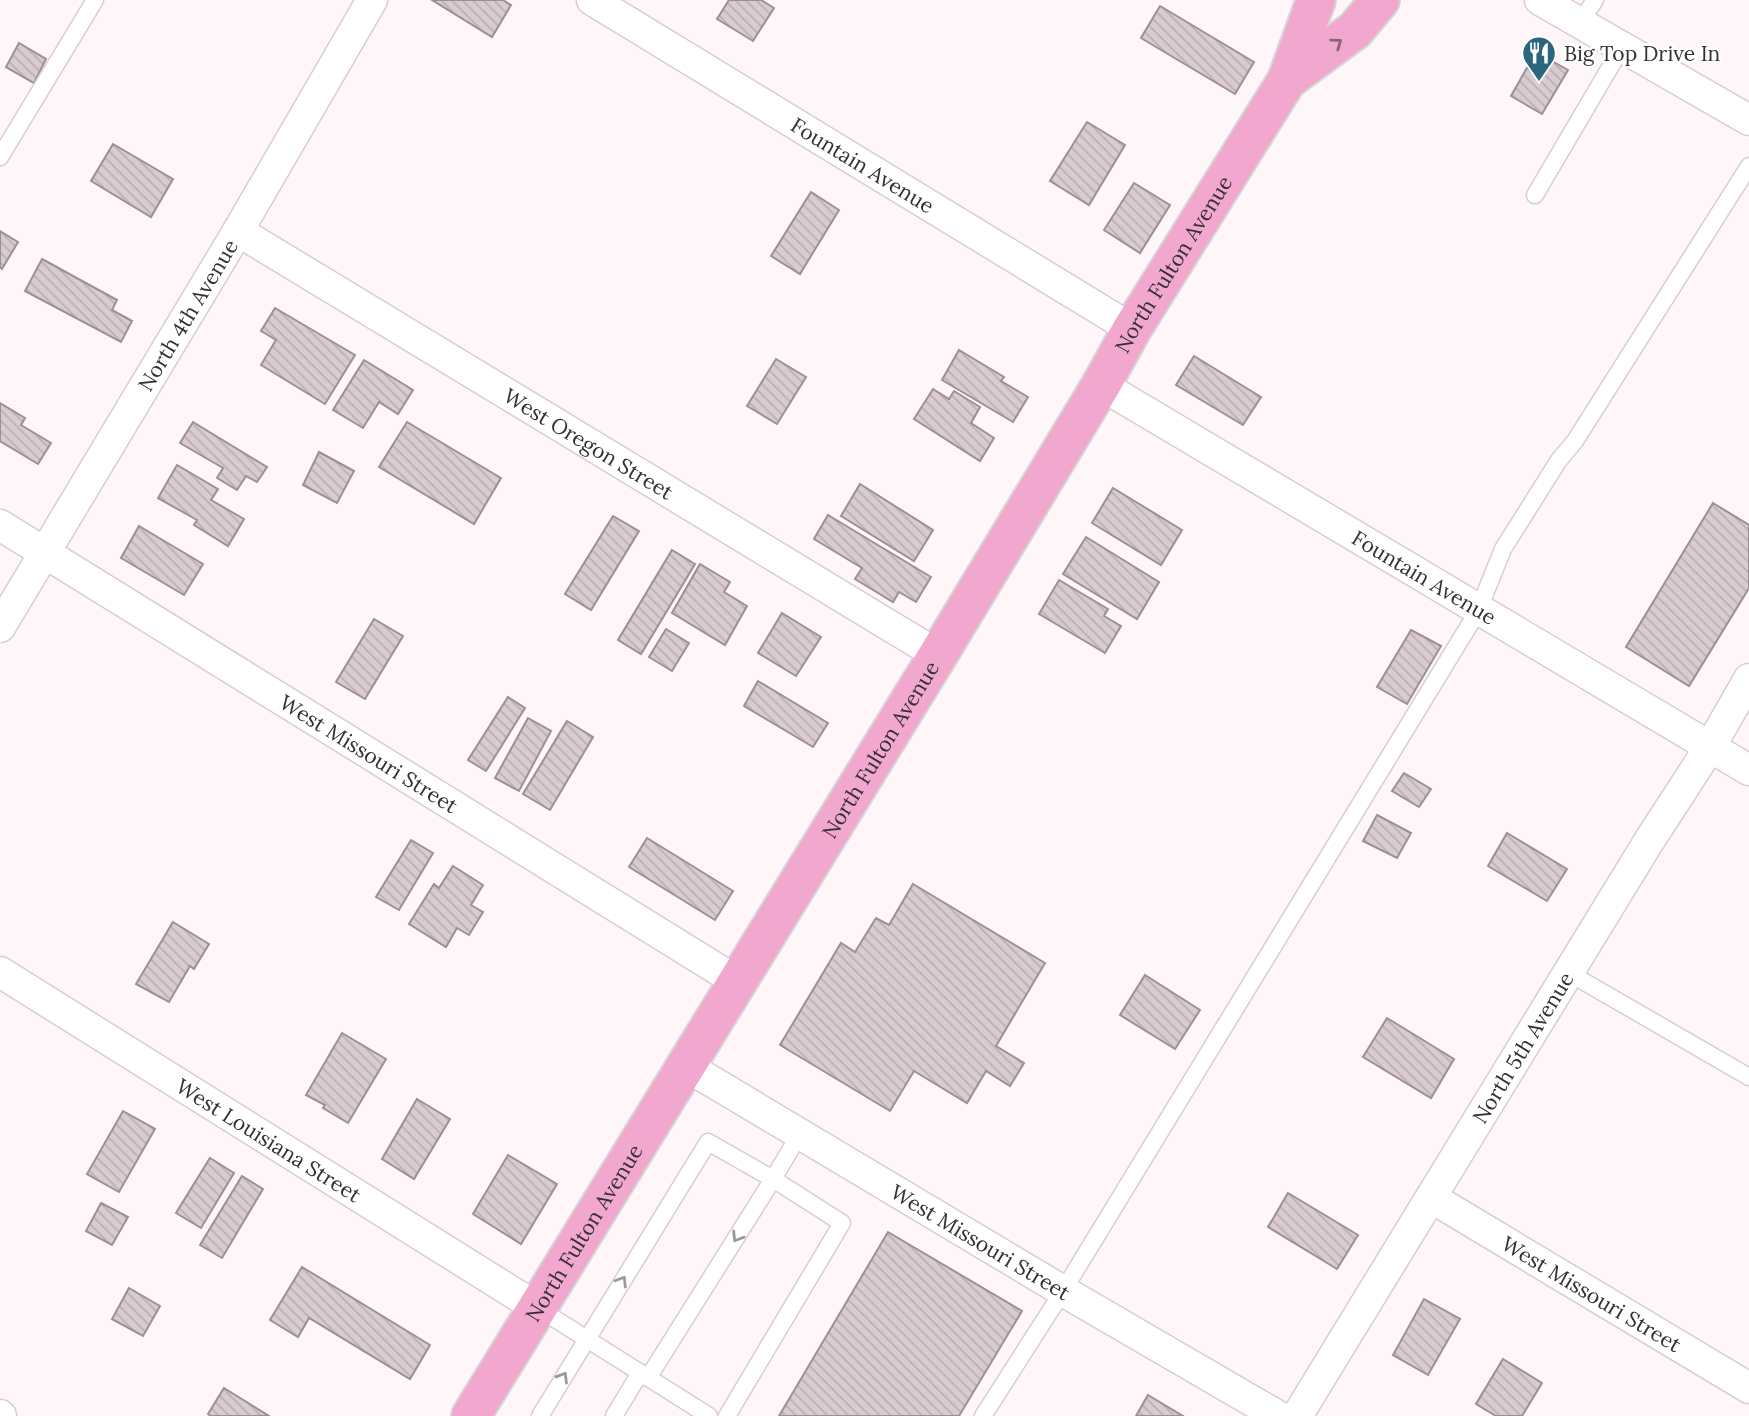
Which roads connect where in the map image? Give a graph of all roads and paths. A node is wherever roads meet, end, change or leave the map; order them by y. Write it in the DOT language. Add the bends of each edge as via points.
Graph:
graph roads {
  1 [pos="95,0"];
  2 [pos="372,0"];
  3 [pos="592,0"];
  4 [pos="1316,0"];
  5 [pos="1380,0"];
  6 [pos="1540,0"];
  7 [pos="1588,12"];
  8 [pos="1622,47"];
  9 [pos="1287,80"];
  10 [pos="1749,120"];
  11 [pos="0,158"];
  12 [pos="1749,166"];
  13 [pos="1535,195"];
  14 [pos="238,231"];
  15 [pos="1132,329"];
  16 [pos="1101,385"];
  17 [pos="0,525"];
  18 [pos="44,552"];
  19 [pos="1478,611"];
  20 [pos="0,627"];
  21 [pos="938,655"];
  22 [pos="1749,679"];
  23 [pos="1710,747"];
  24 [pos="1749,770"];
  25 [pos="0,972"];
  26 [pos="1569,973"];
  27 [pos="738,982"];
  28 [pos="686,1066"];
  29 [pos="1749,1077"];
  30 [pos="801,1132"];
  31 [pos="773,1179"];
  32 [pos="1432,1198"];
  33 [pos="1063,1291"];
  34 [pos="536,1307"];
  35 [pos="586,1339"];
  36 [pos="644,1375"];
  37 [pos="1749,1388"];
  38 [pos="690,1411"];
  39 [pos="471,1416"];
  40 [pos="540,1416"];
  41 [pos="614,1416"];
  42 [pos="709,1416"];
  43 [pos="727,1416"];
  44 [pos="983,1416"];
  45 [pos="1278,1416"];
  46 [pos="1297,1416"];
  1 -- 11 [label="lane"];
  2 -- 14 [label="street, North 4th Avenue"];
  3 -- 15 [label="street, Fountain Avenue"];
  4 -- 9 [label="main road, North Fulton Avenue"];
  9 -- 5 [label="main road, North Fulton Avenue, one-way" via="1355,30"];
  6 -- 7 [label="street"];
  7 -- 8 [label="street"];
  8 -- 10 [label="street"];
  8 -- 13 [label="lane"];
  9 -- 15 [label="main road, North Fulton Avenue"];
  12 -- 19 [label="lane" via="1503,549"];
  14 -- 18 [label="street, North 4th Avenue"];
  14 -- 21 [label="street, West Oregon Street"];
  15 -- 16 [label="main road, North Fulton Avenue"];
  16 -- 19 [label="street, Fountain Avenue"];
  16 -- 21 [label="main road, North Fulton Avenue"];
  17 -- 18 [label="street, West Missouri Street"];
  18 -- 20 [label="street, North 4th Avenue"];
  18 -- 27 [label="street, West Missouri Street"];
  19 -- 23 [label="street, Fountain Avenue"];
  19 -- 33 [label="lane"];
  21 -- 27 [label="main road, North Fulton Avenue"];
  22 -- 23 [label="street, North 5th Avenue"];
  23 -- 24 [label="street, Fountain Avenue"];
  23 -- 26 [label="street, North 5th Avenue"];
  25 -- 34 [label="street, West Louisiana Street"];
  26 -- 29 [label="lane"];
  26 -- 32 [label="street, North 5th Avenue"];
  27 -- 28 [label="main road, North Fulton Avenue"];
  28 -- 30 [label="street, West Missouri Street"];
  28 -- 34 [label="main road, North Fulton Avenue"];
  30 -- 31 [label="lane"];
  30 -- 33 [label="street, West Missouri Street"];
  35 -- 31 [label="lane, one-way" via="708,1142"];
  31 -- 36 [label="lane, one-way"];
  31 -- 43 [label="lane" via="842,1223"];
  32 -- 37 [label="street, West Missouri Street"];
  32 -- 46 [label="street, North 5th Avenue"];
  33 -- 44 [label="lane"];
  33 -- 45 [label="street, West Missouri Street"];
  34 -- 35 [label="lane"];
  34 -- 39 [label="main road, North Fulton Avenue"];
  35 -- 36 [label="lane"];
  40 -- 35 [label="lane, one-way"];
  36 -- 38 [label="lane"];
  36 -- 41 [label="lane"];
  38 -- 42 [label="lane"];
}
